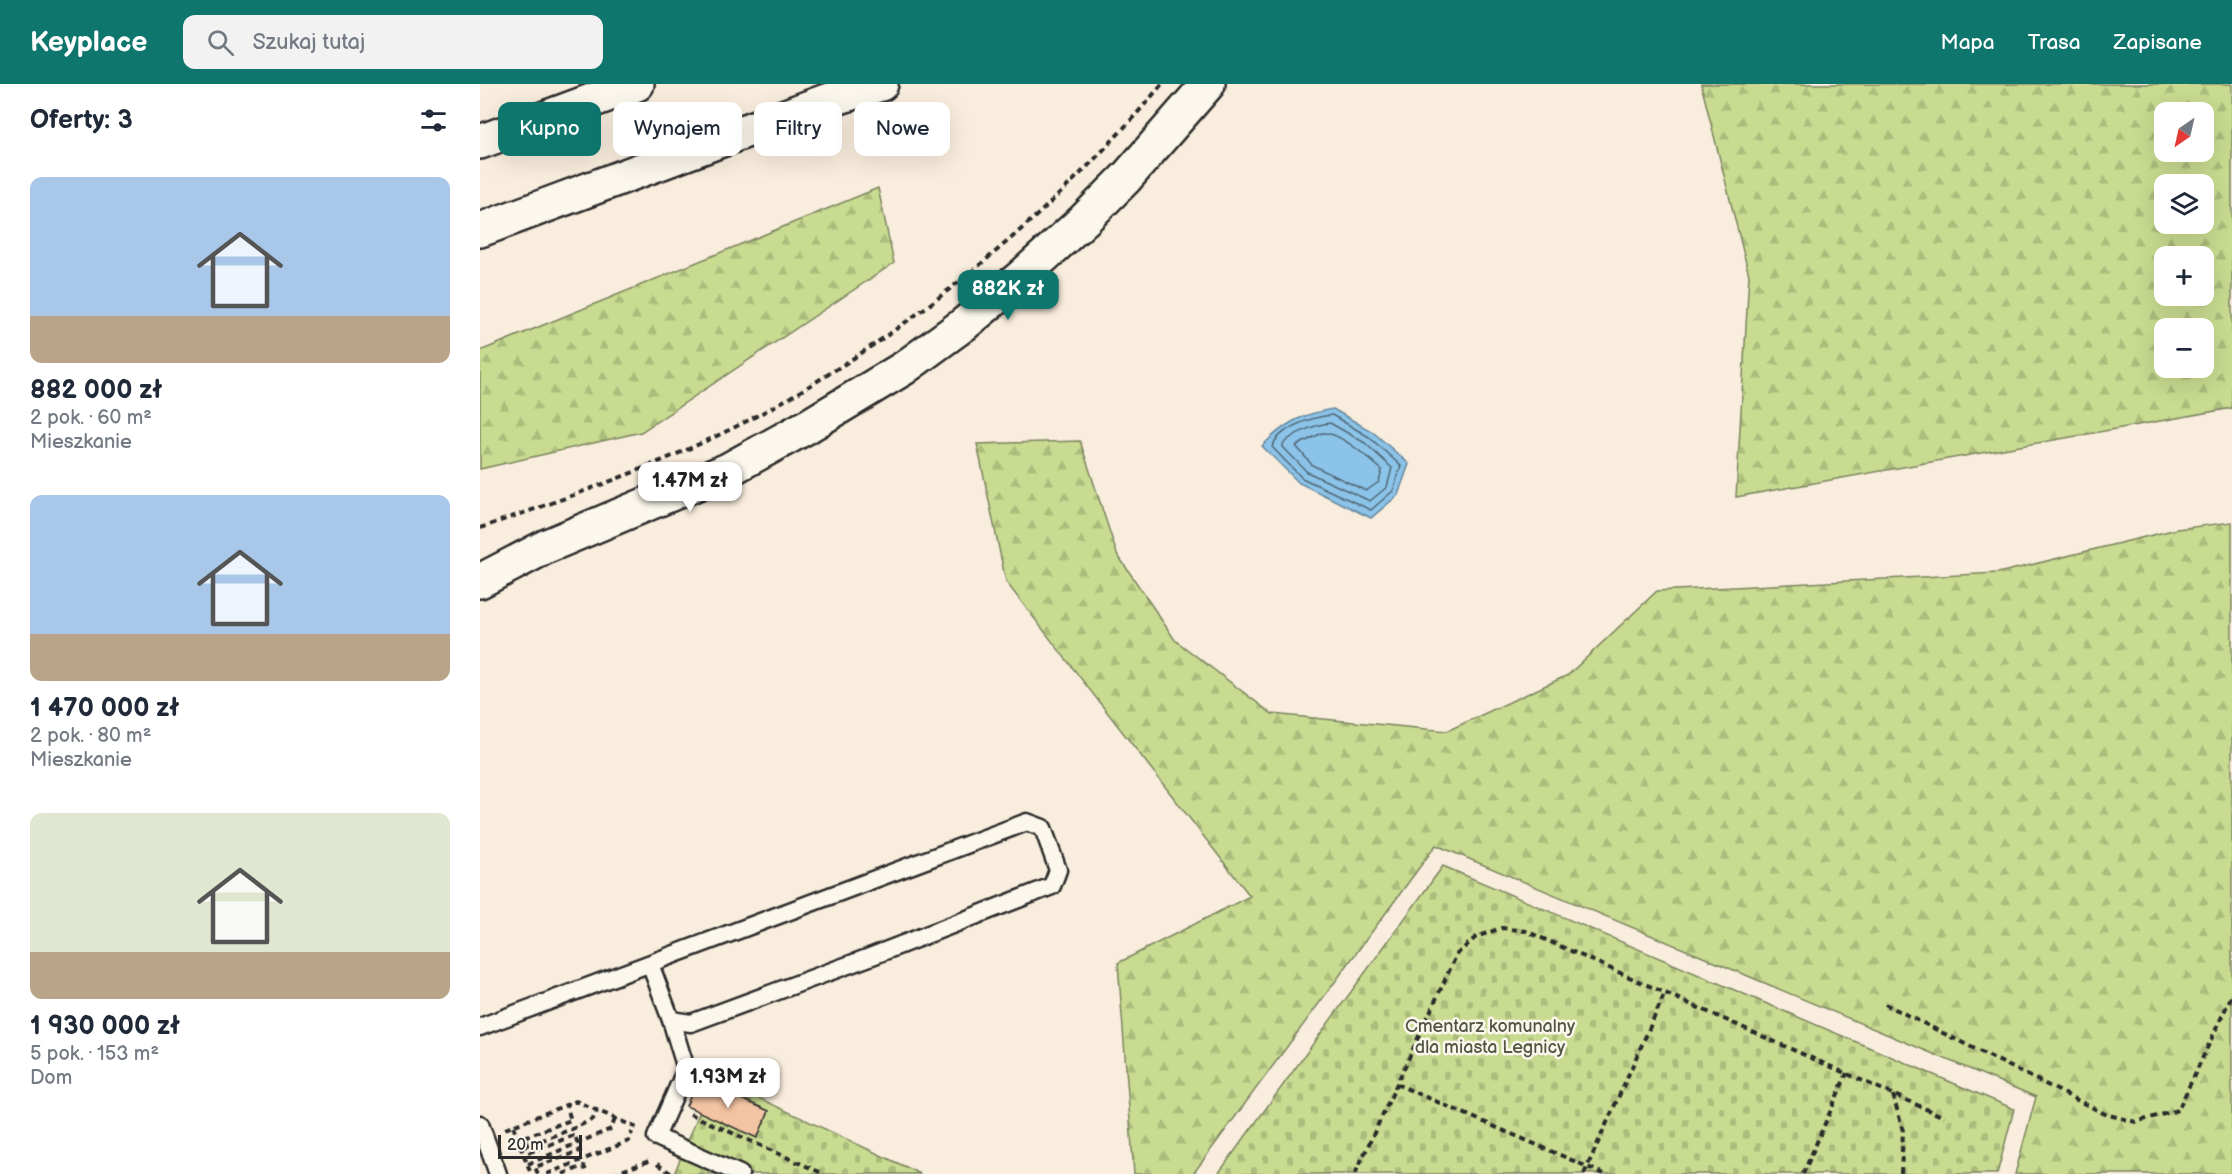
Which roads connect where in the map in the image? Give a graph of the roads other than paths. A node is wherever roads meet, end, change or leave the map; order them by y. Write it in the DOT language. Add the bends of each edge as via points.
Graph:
graph roads {
  1 [pos="637,84"];
  2 [pos="881,84"];
  3 [pos="1208,84"];
  4 [pos="480,142"];
  5 [pos="480,230"];
  6 [pos="547,546"];
  7 [pos="480,559"];
  8 [pos="480,581"];
  9 [pos="650,964"];
  10 [pos="671,1020"];
  11 [pos="480,1027"];
  12 [pos="483,1130"];
  13 [pos="498,1174"];
  14 [pos="740,1174"];
  1 -- 4 [label="main road"];
  2 -- 5 [label="main road"];
  3 -- 6 [label="main road" via="1084,220 963,325 904,368 728,470"];
  6 -- 7 [label="main road"];
  6 -- 8 [label="main road"];
  9 -- 10 [label="lane"];
  9 -- 10 [label="lane" via="1027,822 1043,828 1058,870 1052,886 691,1023"];
  9 -- 11 [label="lane"];
  10 -- 14 [label="lane" via="686,1069 653,1135"];
  12 -- 13 [label="lane"];
}
